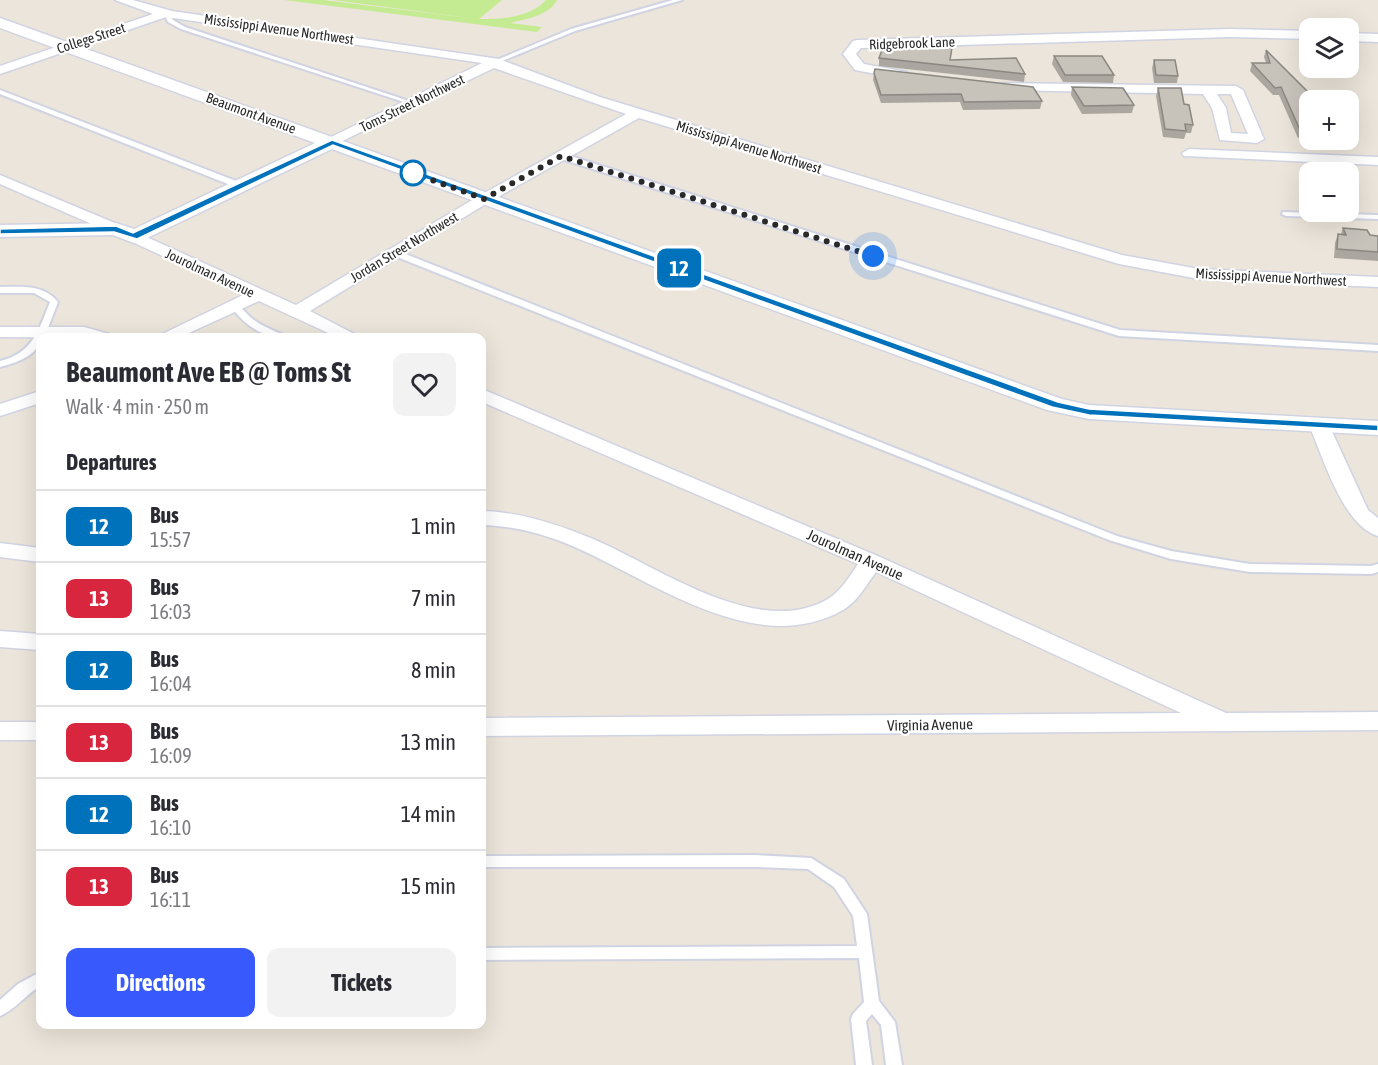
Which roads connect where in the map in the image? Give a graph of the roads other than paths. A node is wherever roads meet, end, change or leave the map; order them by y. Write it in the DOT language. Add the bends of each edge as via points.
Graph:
graph roads {
  1 [pos="121,0"];
  2 [pos="176,0"];
  3 [pos="679,0"];
  4 [pos="167,14"];
  5 [pos="0,23"];
  6 [pos="1299,36"];
  7 [pos="1359,37"];
  8 [pos="1378,38"];
  9 [pos="66,45"];
  10 [pos="495,62"];
  11 [pos="0,70"];
  12 [pos="920,77"];
  13 [pos="991,85"];
  14 [pos="1207,90"];
  15 [pos="0,92"];
  16 [pos="412,103"];
  17 [pos="637,112"];
  18 [pos="332,142"];
  19 [pos="1189,153"];
  20 [pos="561,156"];
  21 [pos="1378,161"];
  22 [pos="0,178"];
  23 [pos="241,186"];
  24 [pos="484,199"];
  25 [pos="1286,214"];
  26 [pos="1378,218"];
  27 [pos="0,231"];
  28 [pos="124,233"];
  29 [pos="395,253"];
  30 [pos="1378,282"];
  31 [pos="0,290"];
  32 [pos="258,295"];
  33 [pos="234,306"];
  34 [pos="297,312"];
  35 [pos="331,327"];
  36 [pos="42,331"];
  37 [pos="0,332"];
  38 [pos="87,333"];
  39 [pos="173,333"];
  40 [pos="272,333"];
  41 [pos="321,333"];
  42 [pos="344,333"];
  43 [pos="36,346"];
  44 [pos="1378,348"];
  45 [pos="0,364"];
  46 [pos="486,397"];
  47 [pos="36,399"];
  48 [pos="0,410"];
  49 [pos="1319,425"];
  50 [pos="1378,428"];
  51 [pos="486,518"];
  52 [pos="1378,529"];
  53 [pos="2,554"];
  54 [pos="36,555"];
  55 [pos="872,562"];
  56 [pos="1378,568"];
  57 [pos="0,639"];
  58 [pos="36,642"];
  59 [pos="1378,721"];
  60 [pos="1224,722"];
  61 [pos="486,727"];
  62 [pos="0,731"];
  63 [pos="36,731"];
  64 [pos="486,862"];
  65 [pos="865,952"];
  66 [pos="486,954"];
  67 [pos="36,981"];
  68 [pos="872,1004"];
  69 [pos="0,1009"];
  70 [pos="864,1065"];
  71 [pos="894,1065"];
  1 -- 4 [label="street, Mississippi Avenue Northwest"];
  2 -- 4 [label="street"];
  3 -- 10 [label="lane" via="573,30"];
  4 -- 9 [label="street, College Street"];
  4 -- 10 [label="street, Mississippi Avenue Northwest" via="425,48"];
  4 -- 16 [label="lane" via="170,21 183,28"];
  5 -- 9 [label="street, Beaumont Avenue"];
  6 -- 12 [label="street, Ridgebrook Lane" via="1230,33 857,44 849,54 853,62 869,70"];
  7 -- 8 [label="street"];
  9 -- 11 [label="street, College Street"];
  9 -- 18 [label="street, Beaumont Avenue"];
  10 -- 16 [label="street, Toms Street Northwest"];
  10 -- 17 [label="street, Mississippi Avenue Northwest"];
  13 -- 14 [label="street"];
  15 -- 23 [label="lane"];
  16 -- 18 [label="street, Toms Street Northwest"];
  17 -- 20 [label="street, Jordan Street Northwest"];
  17 -- 30 [label="street, Mississippi Avenue Northwest" via="1119,259 1199,274"];
  18 -- 23 [label="street, Toms Street Northwest"];
  18 -- 24 [label="street, Beaumont Avenue"];
  19 -- 21 [label="street"];
  20 -- 24 [label="street, Jordan Street Northwest"];
  20 -- 44 [label="lane" via="1119,333"];
  22 -- 28 [label="street, Jourolman Avenue"];
  23 -- 28 [label="street, Toms Street Northwest"];
  24 -- 29 [label="street, Jordan Street Northwest"];
  24 -- 49 [label="street, Beaumont Avenue" via="1056,405"];
  25 -- 26 [label="lane"];
  27 -- 28 [label="street"];
  28 -- 32 [label="street, Jourolman Avenue"];
  29 -- 34 [label="street, Jordan Street Northwest"];
  29 -- 56 [label="lane" via="1113,538 1171,555 1250,568"];
  31 -- 36 [label="lane" via="37,290 46,294 54,302"];
  32 -- 33 [label="street"];
  32 -- 34 [label="street, Jourolman Avenue"];
  33 -- 39 [label="street"];
  33 -- 40 [label="lane" via="244,319"];
  34 -- 35 [label="street, Jourolman Avenue"];
  35 -- 41 [label="street"];
  35 -- 42 [label="street, Jourolman Avenue"];
  36 -- 37 [label="street"];
  36 -- 38 [label="street"];
  43 -- 45 [label="lane" via="24,357"];
  46 -- 55 [label="street, Jourolman Avenue"];
  47 -- 48 [label="street"];
  49 -- 50 [label="street, Beaumont Avenue"];
  49 -- 52 [label="street" via="1359,514"];
  51 -- 55 [label="street" via="524,524 587,544 701,599 749,616 790,618 817,614 838,603"];
  53 -- 54 [label="street"];
  55 -- 60 [label="street, Jourolman Avenue"];
  57 -- 58 [label="street"];
  59 -- 60 [label="street, Virginia Avenue"];
  60 -- 61 [label="street, Virginia Avenue"];
  62 -- 63 [label="street"];
  64 -- 65 [label="lane" via="811,864 839,882 860,914"];
  65 -- 66 [label="lane"];
  65 -- 68 [label="lane"];
  67 -- 69 [label="lane"];
  68 -- 70 [label="lane" via="858,1019"];
  68 -- 71 [label="lane" via="888,1022"];
}
